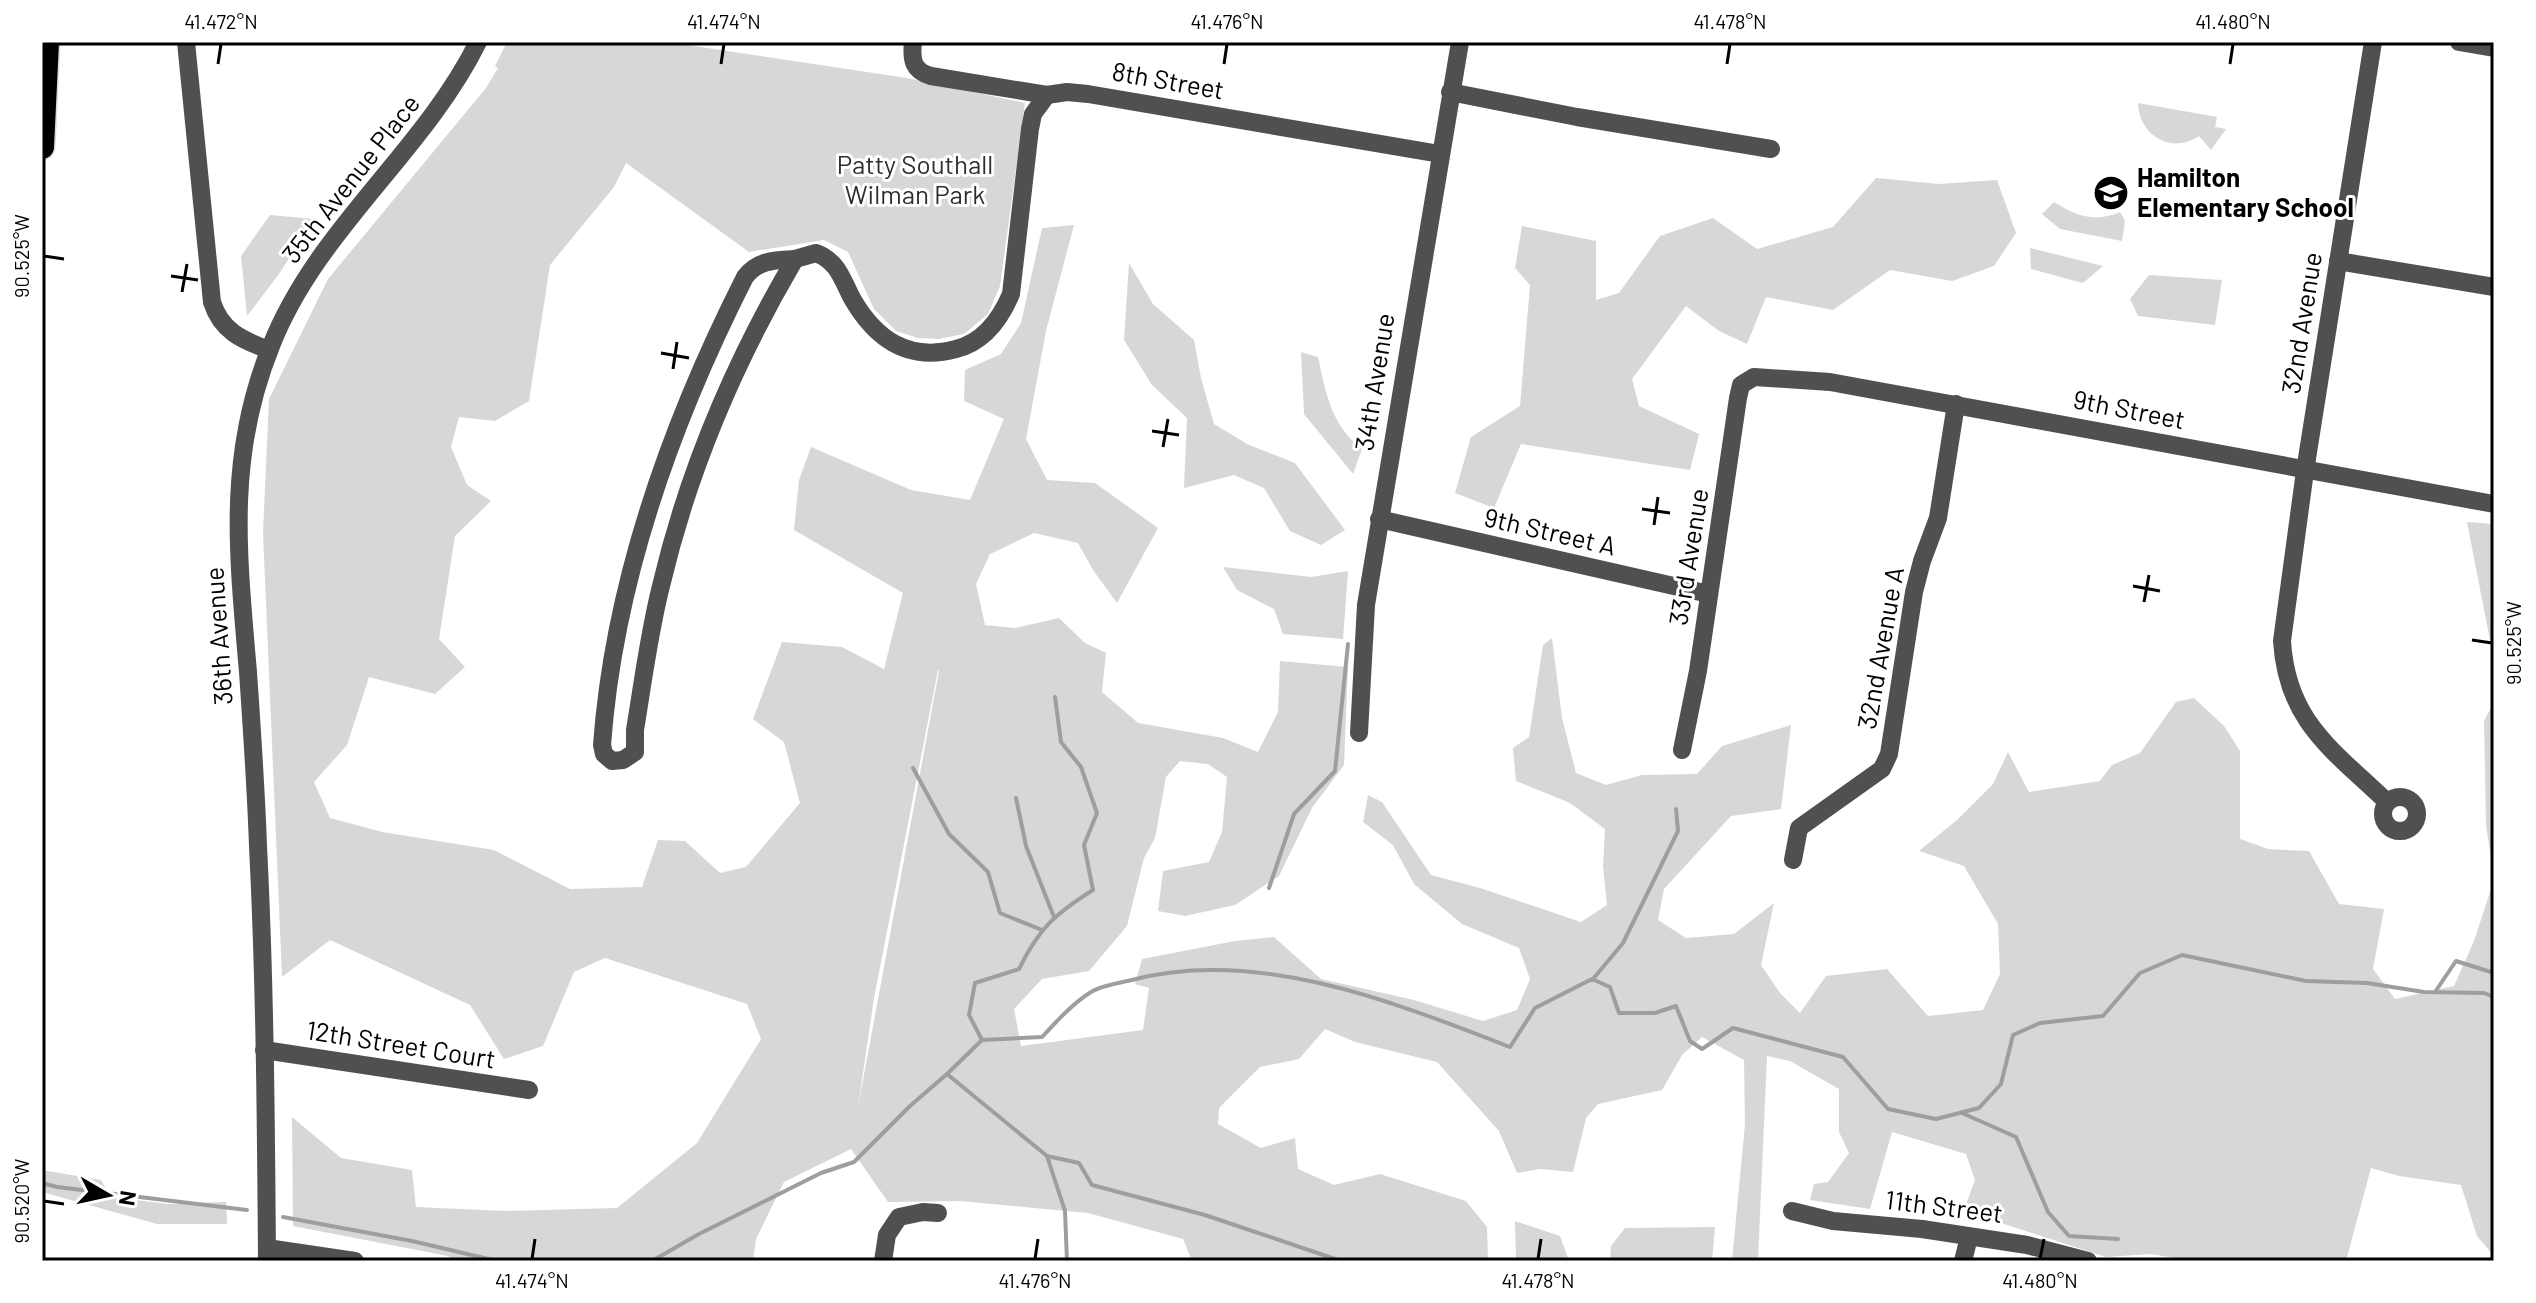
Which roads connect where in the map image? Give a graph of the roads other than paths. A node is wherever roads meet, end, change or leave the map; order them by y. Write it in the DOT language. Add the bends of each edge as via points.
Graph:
graph roads {
  1 [pos="47,42"];
  2 [pos="186,42"];
  3 [pos="478,42"];
  4 [pos="913,42"];
  5 [pos="1460,42"];
  6 [pos="2373,42"];
  7 [pos="2459,42"];
  8 [pos="2494,48"];
  9 [pos="1450,92"];
  10 [pos="1047,95"];
  11 [pos="42,147"];
  12 [pos="1771,149"];
  13 [pos="1440,154"];
  14 [pos="795,259"];
  15 [pos="2338,261"];
  16 [pos="2494,287"];
  17 [pos="269,350"];
  18 [pos="1754,377"];
  19 [pos="1956,404"];
  20 [pos="661,471"];
  21 [pos="2305,471"];
  22 [pos="687,494"];
  23 [pos="2494,504"];
  24 [pos="1379,519"];
  25 [pos="1709,594"];
  26 [pos="1359,733"];
  27 [pos="1682,750"];
  28 [pos="2387,802"];
  29 [pos="1793,860"];
  30 [pos="264,1050"];
  31 [pos="529,1090"];
  32 [pos="1792,1211"];
  33 [pos="938,1213"];
  34 [pos="1969,1237"];
  35 [pos="267,1255"];
  36 [pos="323,1258"];
  37 [pos="355,1261"];
  38 [pos="883,1261"];
  39 [pos="1963,1261"];
  40 [pos="2088,1261"];
  1 -- 11 [label="highway"];
  2 -- 17 [label="street" via="212,302 233,334"];
  3 -- 17 [label="street, 35th Avenue Place" via="449,94 315,264"];
  4 -- 10 [label="street, 8th Street" via="913,64 923,74"];
  5 -- 9 [label="street, 34th Avenue"];
  6 -- 15 [label="street, 32nd Avenue"];
  7 -- 8 [label="street"];
  9 -- 12 [label="street"];
  9 -- 13 [label="street, 34th Avenue"];
  10 -- 13 [label="street, 8th Street" via="1088,94"];
  10 -- 14 [label="street" via="1033,114 1030,129 1011,294 977,341 935,353 886,341 864,317 832,261 816,253"];
  13 -- 24 [label="street, 34th Avenue"];
  14 -- 20 [label="street" via="764,262 745,277"];
  14 -- 22 [label="street" via="762,315"];
  15 -- 16 [label="street"];
  15 -- 21 [label="street, 32nd Avenue"];
  17 -- 30 [label="street, 36th Avenue" via="246,426 237,517 258,846"];
  18 -- 19 [label="street, 9th Street" via="1830,382"];
  18 -- 25 [label="street, 33rd Avenue" via="1741,385 1738,398"];
  19 -- 21 [label="street, 9th Street"];
  19 -- 29 [label="street, 32nd Avenue A" via="1938,518 1914,592 1889,754 1882,769 1799,828"];
  20 -- 22 [label="street" via="664,493 677,500"];
  20 -- 22 [label="street" via="619,628 602,745 612,761 635,752 661,586"];
  21 -- 23 [label="street, 9th Street"];
  21 -- 28 [label="street, 32nd Avenue" via="2284,624 2287,679 2310,727"];
  24 -- 25 [label="street, 9th Street A"];
  24 -- 26 [label="street, 34th Avenue" via="1362,639"];
  25 -- 27 [label="street, 33rd Avenue"];
  30 -- 31 [label="street, 12th Street Court"];
  30 -- 35 [label="street, 36th Avenue"];
  32 -- 34 [label="street, 11th Street"];
  33 -- 38 [label="street" via="899,1217 887,1235"];
  34 -- 39 [label="street"];
  34 -- 40 [label="street, 11th Street"];
  35 -- 36 [label="street"];
  36 -- 37 [label="street"];
}
